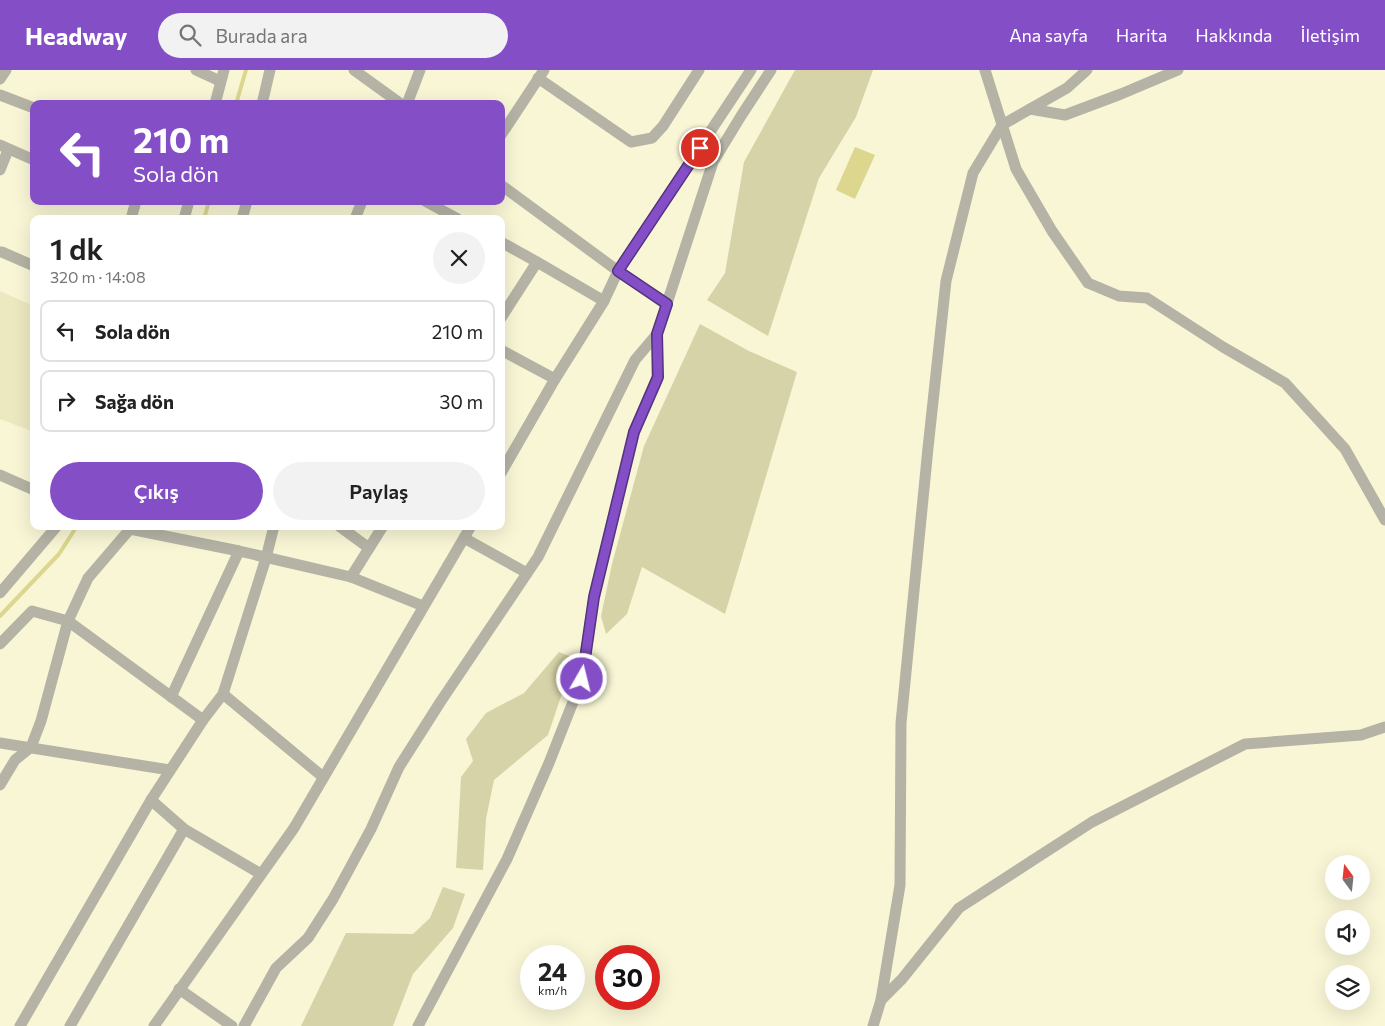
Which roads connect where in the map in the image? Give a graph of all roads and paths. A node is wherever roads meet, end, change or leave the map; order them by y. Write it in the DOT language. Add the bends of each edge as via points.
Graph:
graph roads {
  1 [pos="6,70"];
  2 [pos="196,70"];
  3 [pos="270,70"];
  4 [pos="354,70"];
  5 [pos="420,70"];
  6 [pos="699,70"];
  7 [pos="751,70"];
  8 [pos="771,70"];
  9 [pos="985,70"];
  10 [pos="1087,70"];
  11 [pos="1178,70"];
  12 [pos="541,74"];
  13 [pos="222,76"];
  14 [pos="0,79"];
  15 [pos="0,95"];
  16 [pos="216,100"];
  17 [pos="263,100"];
  18 [pos="395,100"];
  19 [pos="409,100"];
  20 [pos="30,106"];
  21 [pos="1030,109"];
  22 [pos="1002,125"];
  23 [pos="505,128"];
  24 [pos="4,148"];
  25 [pos="30,158"];
  26 [pos="0,170"];
  27 [pos="505,189"];
  28 [pos="432,205"];
  29 [pos="451,215"];
  30 [pos="505,244"];
  31 [pos="0,252"];
  32 [pos="536,262"];
  33 [pos="30,264"];
  34 [pos="618,271"];
  35 [pos="604,301"];
  36 [pos="667,304"];
  37 [pos="505,312"];
  38 [pos="657,334"];
  39 [pos="505,352"];
  40 [pos="555,379"];
  41 [pos="505,466"];
  42 [pos="0,475"];
  43 [pos="30,485"];
  44 [pos="1385,520"];
  45 [pos="54,530"];
  46 [pos="129,530"];
  47 [pos="143,530"];
  48 [pos="273,530"];
  49 [pos="344,530"];
  50 [pos="380,530"];
  51 [pos="469,530"];
  52 [pos="156,531"];
  53 [pos="464,538"];
  54 [pos="369,548"];
  55 [pos="239,551"];
  56 [pos="266,558"];
  57 [pos="527,573"];
  58 [pos="0,575"];
  59 [pos="351,577"];
  60 [pos="11,580"];
  61 [pos="0,593"];
  62 [pos="423,606"];
  63 [pos="68,621"];
  64 [pos="0,644"];
  65 [pos="223,694"];
  66 [pos="171,697"];
  67 [pos="203,720"];
  68 [pos="1385,727"];
  69 [pos="0,743"];
  70 [pos="31,747"];
  71 [pos="170,770"];
  72 [pos="324,777"];
  73 [pos="0,785"];
  74 [pos="151,800"];
  75 [pos="184,829"];
  76 [pos="260,874"];
  77 [pos="180,988"];
  78 [pos="881,1000"];
  79 [pos="20,1026"];
  80 [pos="70,1026"];
  81 [pos="154,1026"];
  82 [pos="232,1026"];
  83 [pos="244,1026"];
  84 [pos="418,1026"];
  85 [pos="874,1026"];
  1 -- 14 [label="street"];
  2 -- 13 [label="street"];
  3 -- 17 [label="street"];
  4 -- 18 [label="street"];
  5 -- 19 [label="street"];
  6 -- 12 [label="street" via="652,138 632,142"];
  7 -- 34 [label="street"];
  8 -- 36 [label="street" via="713,162"];
  9 -- 22 [label="street"];
  10 -- 21 [label="street" via="1066,88"];
  11 -- 21 [label="street" via="1065,115"];
  12 -- 23 [label="street"];
  13 -- 16 [label="street"];
  15 -- 20 [label="street"];
  21 -- 22 [label="street"];
  22 -- 44 [label="street" via="1016,169 1052,231 1088,283 1120,296 1147,298 1285,382 1345,449"];
  22 -- 78 [label="street" via="973,173 946,281 901,723 900,885"];
  24 -- 25 [label="street"];
  24 -- 26 [label="street"];
  27 -- 34 [label="street"];
  28 -- 29 [label="street"];
  30 -- 32 [label="street"];
  31 -- 33 [label="street"];
  32 -- 35 [label="street"];
  32 -- 37 [label="street"];
  34 -- 35 [label="street"];
  34 -- 36 [label="street"];
  35 -- 40 [label="street"];
  36 -- 38 [label="street"];
  38 -- 57 [label="street" via="636,360 538,557"];
  38 -- 84 [label="street" via="658,377 634,432 594,597 582,679 507,859"];
  39 -- 40 [label="street"];
  40 -- 41 [label="street"];
  42 -- 43 [label="street"];
  45 -- 60 [label="street"];
  46 -- 63 [label="street" via="88,578"];
  47 -- 52 [label="street"];
  48 -- 56 [label="street"];
  49 -- 54 [label="street"];
  50 -- 54 [label="street"];
  51 -- 53 [label="street"];
  52 -- 55 [label="street"];
  53 -- 57 [label="street"];
  53 -- 62 [label="street"];
  54 -- 59 [label="street"];
  55 -- 56 [label="street"];
  55 -- 66 [label="street"];
  56 -- 59 [label="street"];
  56 -- 65 [label="street"];
  57 -- 83 [label="street" via="399,767 333,899 308,938 276,968"];
  58 -- 60 [label="street"];
  59 -- 62 [label="street"];
  60 -- 61 [label="street"];
  62 -- 72 [label="street"];
  63 -- 64 [label="street" via="32,611"];
  63 -- 66 [label="street"];
  63 -- 70 [label="street"];
  65 -- 67 [label="street"];
  65 -- 72 [label="street"];
  66 -- 67 [label="street"];
  67 -- 71 [label="street"];
  68 -- 78 [label="street" via="1361,735 1245,744 1092,822 959,908"];
  69 -- 70 [label="street"];
  70 -- 71 [label="street"];
  70 -- 73 [label="street" via="15,760"];
  71 -- 74 [label="street"];
  72 -- 76 [label="street" via="294,828"];
  74 -- 75 [label="street"];
  74 -- 79 [label="street"];
  75 -- 76 [label="street"];
  75 -- 80 [label="street"];
  76 -- 77 [label="street"];
  77 -- 81 [label="street"];
  77 -- 82 [label="street"];
  78 -- 85 [label="street"];
}
